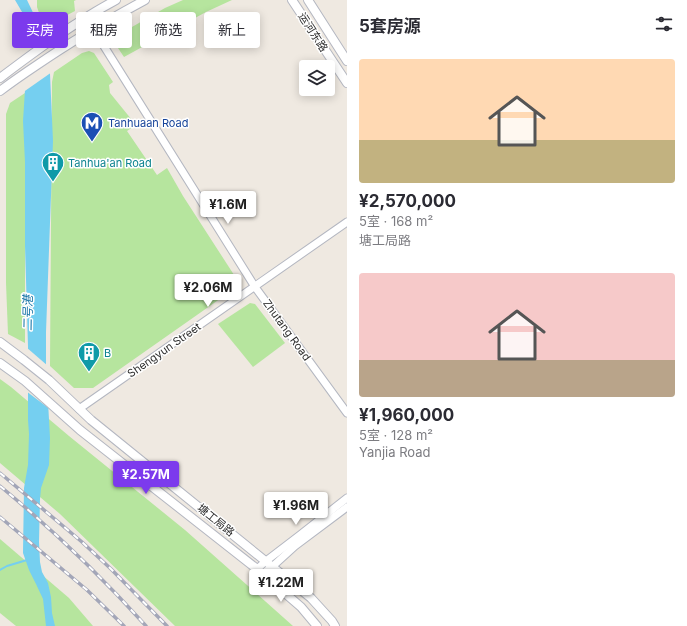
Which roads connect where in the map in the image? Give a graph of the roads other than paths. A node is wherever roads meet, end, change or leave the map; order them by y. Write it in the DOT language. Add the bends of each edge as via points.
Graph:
graph roads {
  1 [pos="116,0"];
  2 [pos="145,0"];
  3 [pos="292,0"];
  4 [pos="308,0"];
  5 [pos="123,12"];
  6 [pos="76,40"];
  7 [pos="105,48"];
  8 [pos="347,61"];
  9 [pos="1,77"];
  10 [pos="347,83"];
  11 [pos="0,91"];
  12 [pos="347,222"];
  13 [pos="255,287"];
  14 [pos="0,342"];
  15 [pos="0,363"];
  16 [pos="79,409"];
  17 [pos="347,413"];
  18 [pos="347,498"];
  19 [pos="347,507"];
  20 [pos="266,561"];
  21 [pos="272,566"];
  22 [pos="260,571"];
  23 [pos="317,626"];
  24 [pos="335,626"];
  1 -- 9 [label="main road" via="56,37"];
  2 -- 5 [label="main road"];
  3 -- 10 [label="main road, 运河东路"];
  4 -- 8 [label="main road, 运河东路"];
  6 -- 11 [label="main road"];
  7 -- 13 [label="street, Zhutang Road"];
  12 -- 13 [label="street, Shengyun Street"];
  13 -- 16 [label="street, Shengyun Street"];
  13 -- 17 [label="street, Zhutang Road"];
  14 -- 16 [label="main road, 塘工局路" via="49,380"];
  15 -- 22 [label="main road, 塘工局路" via="25,381 80,430"];
  16 -- 20 [label="main road, 塘工局路"];
  18 -- 20 [label="street"];
  19 -- 21 [label="street"];
  20 -- 21 [label="main road, 塘工局路"];
  20 -- 22 [label="street"];
  21 -- 22 [label="street"];
  21 -- 24 [label="main road, 塘工局路" via="311,598"];
  22 -- 23 [label="main road, 塘工局路" via="301,607"];
}
